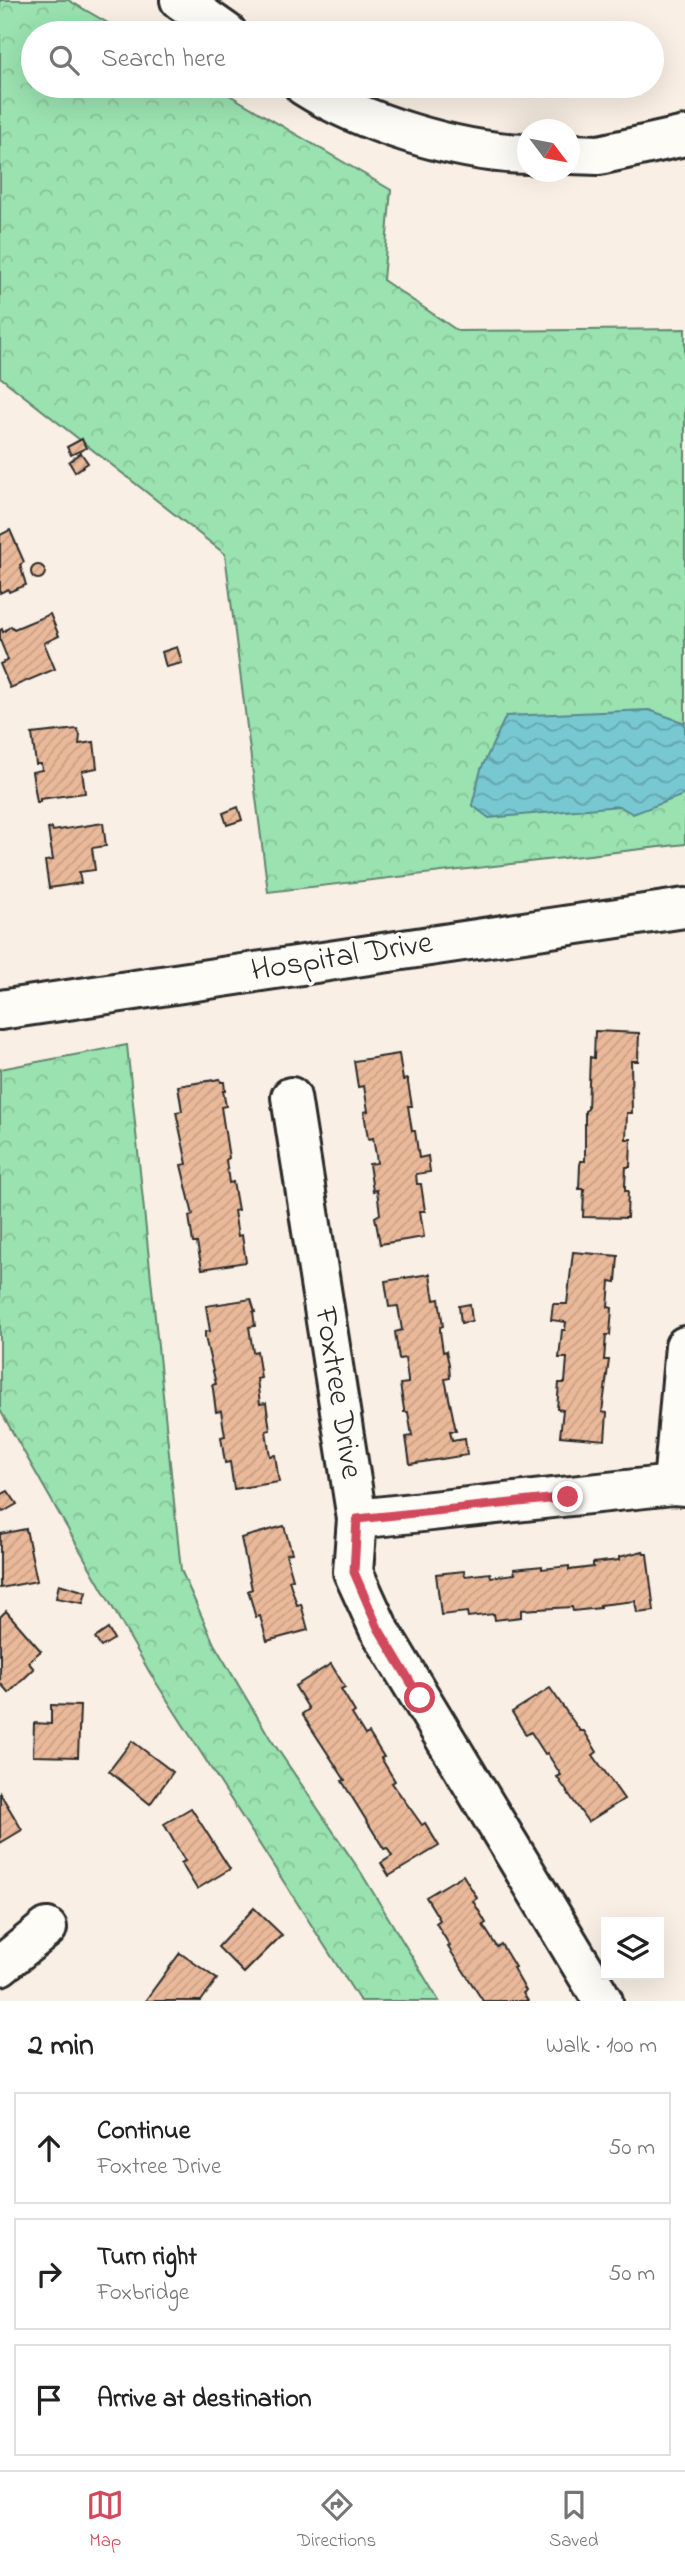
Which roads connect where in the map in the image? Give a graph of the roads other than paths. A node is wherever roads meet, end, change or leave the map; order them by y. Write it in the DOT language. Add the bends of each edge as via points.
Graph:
graph roads {
  1 [pos="180,0"];
  2 [pos="210,21"];
  3 [pos="328,98"];
  4 [pos="685,136"];
  5 [pos="517,153"];
  6 [pos="580,154"];
  7 [pos="685,908"];
  8 [pos="0,1010"];
  9 [pos="291,1097"];
  10 [pos="685,1346"];
  11 [pos="679,1486"];
  12 [pos="357,1519"];
  13 [pos="47,1928"];
  14 [pos="0,1966"];
  15 [pos="603,2001"];
  1 -- 2 [label="street"];
  3 -- 5 [label="street" via="402,130 458,145"];
  4 -- 6 [label="street" via="599,155"];
  7 -- 8 [label="street, Hospital Drive"];
  9 -- 12 [label="street, Foxtree Drive"];
  10 -- 11 [label="street"];
  11 -- 12 [label="street"];
  12 -- 15 [label="street, Foxtree Drive" via="354,1572 378,1628"];
  13 -- 14 [label="street"];
}
